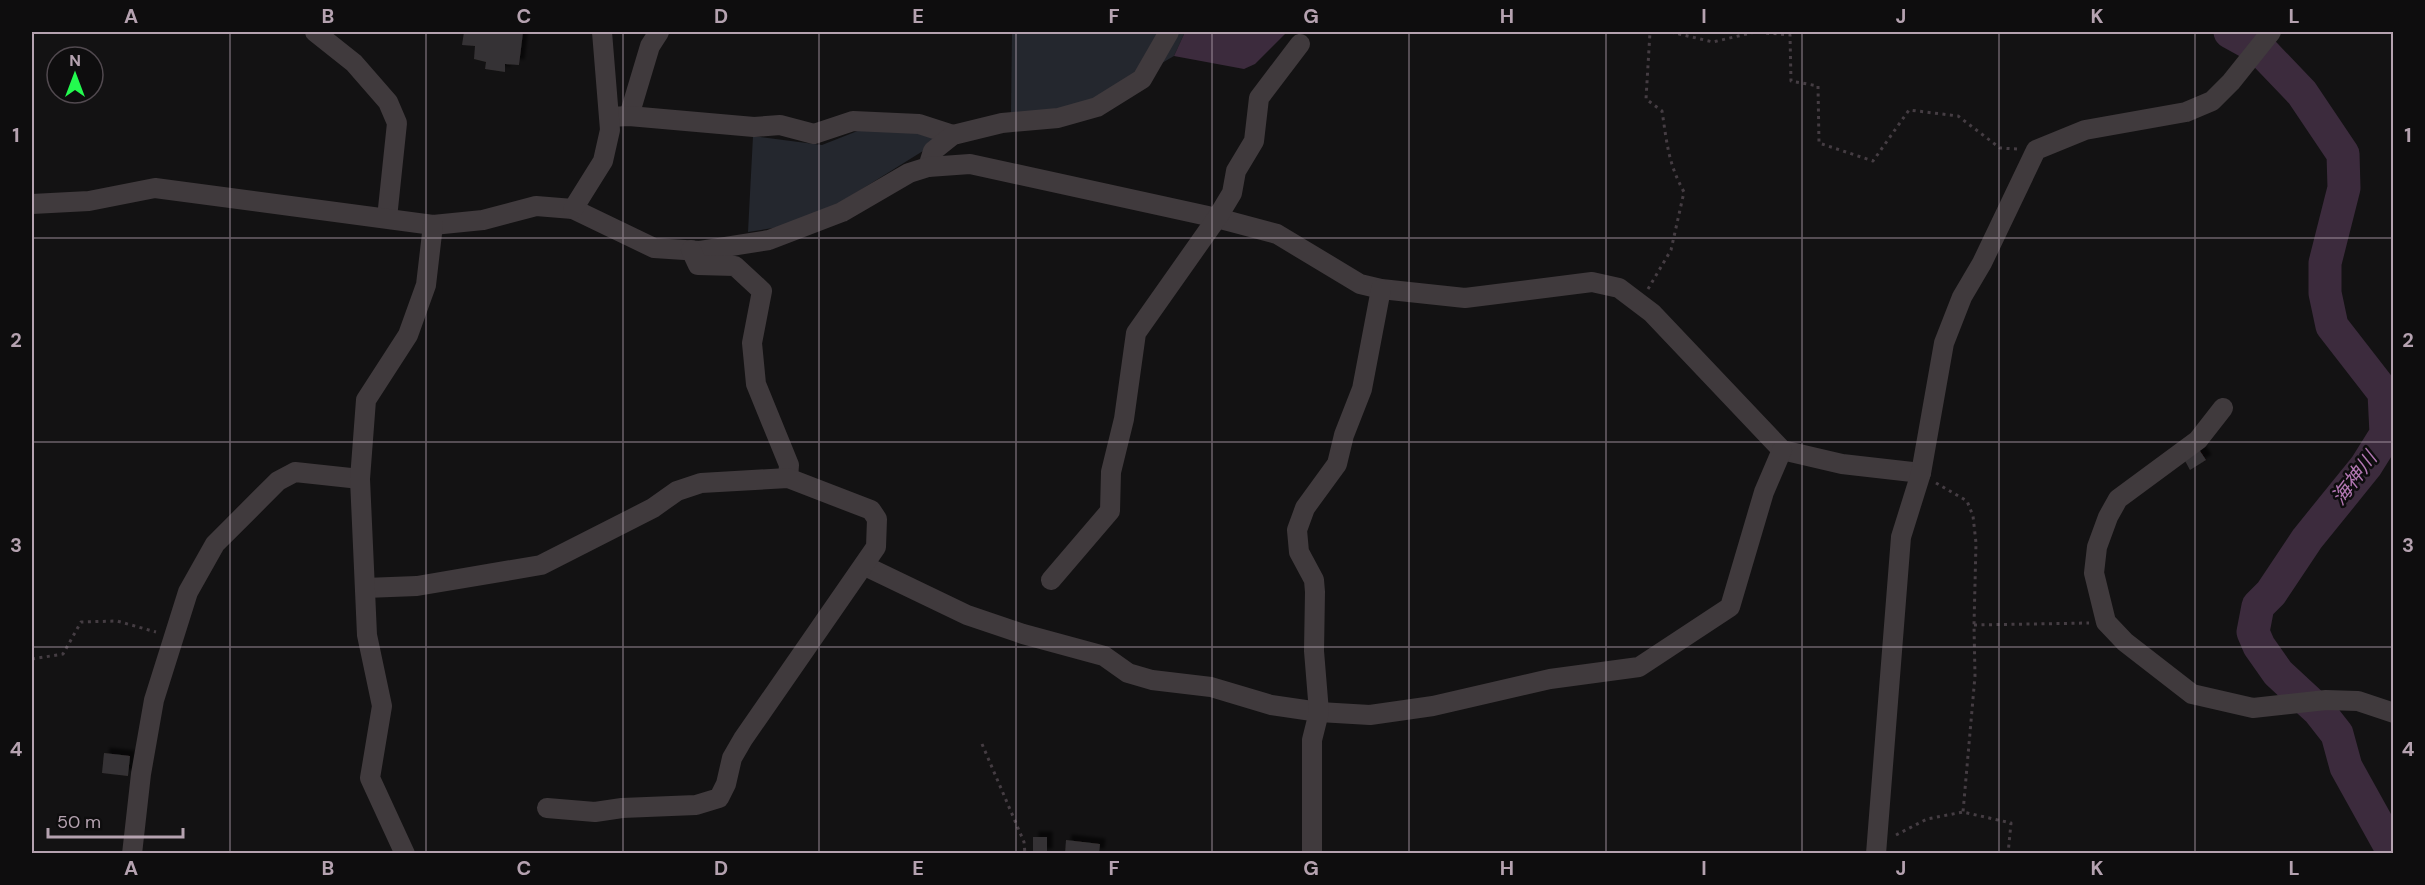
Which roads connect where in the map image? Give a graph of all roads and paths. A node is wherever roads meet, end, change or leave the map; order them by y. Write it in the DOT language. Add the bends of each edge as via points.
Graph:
graph roads {
  1 [pos="315,32"];
  2 [pos="602,32"];
  3 [pos="659,32"];
  4 [pos="1169,32"];
  5 [pos="1650,32"];
  6 [pos="1671,32"];
  7 [pos="2269,33"];
  8 [pos="1300,44"];
  9 [pos="619,116"];
  10 [pos="953,135"];
  11 [pos="2036,150"];
  12 [pos="928,168"];
  13 [pos="32,204"];
  14 [pos="573,209"];
  15 [pos="387,218"];
  16 [pos="1217,218"];
  17 [pos="433,225"];
  18 [pos="691,250"];
  19 [pos="1380,289"];
  20 [pos="1640,303"];
  21 [pos="2223,408"];
  22 [pos="1782,450"];
  23 [pos="1922,473"];
  24 [pos="789,478"];
  25 [pos="360,479"];
  26 [pos="865,566"];
  27 [pos="1051,580"];
  28 [pos="365,588"];
  29 [pos="2106,622"];
  30 [pos="1974,625"];
  31 [pos="175,638"];
  32 [pos="32,660"];
  33 [pos="1318,712"];
  34 [pos="2394,713"];
  35 [pos="982,744"];
  36 [pos="547,808"];
  37 [pos="1963,812"];
  38 [pos="1876,849"];
  39 [pos="132,854"];
  40 [pos="405,854"];
  41 [pos="1025,854"];
  42 [pos="1312,854"];
  43 [pos="2008,854"];
  1 -- 15 [label="street" via="354,63 388,102 397,123"];
  2 -- 9 [label="street"];
  3 -- 9 [label="street"];
  4 -- 10 [label="street" via="1142,79 1097,107 1058,118 1002,123"];
  5 -- 20 [label="path" via="1646,99 1662,111 1667,153 1684,192 1671,250"];
  6 -- 11 [label="path" via="1713,42 1755,32 1790,35 1791,81 1818,86 1819,143 1851,154 1873,161 1909,110 1958,116 2000,148"];
  7 -- 11 [label="street" via="2212,101 2186,112 2085,130"];
  8 -- 16 [label="street" via="1259,98 1254,141 1240,163 1232,193"];
  9 -- 10 [label="street" via="754,127 780,125 814,134 854,121 919,124"];
  9 -- 14 [label="street" via="610,130 603,161"];
  10 -- 12 [label="street" via="933,151"];
  11 -- 23 [label="street" via="1962,297 1944,343"];
  12 -- 16 [label="street" via="970,164"];
  12 -- 18 [label="street" via="909,173 842,212 769,240"];
  13 -- 15 [label="street" via="89,201 155,188"];
  14 -- 17 [label="street" via="536,206 483,220"];
  14 -- 18 [label="street" via="654,248"];
  15 -- 17 [label="street"];
  16 -- 19 [label="street" via="1277,234 1360,284"];
  16 -- 27 [label="street" via="1136,333 1124,419 1111,472 1110,511"];
  17 -- 25 [label="street" via="426,285 408,335 366,400"];
  18 -- 24 [label="street" via="698,265 735,266 762,291 752,343 756,384 789,465"];
  19 -- 20 [label="street" via="1465,298 1592,282 1619,288"];
  19 -- 33 [label="street" via="1362,389 1337,464 1305,508 1297,530 1299,552 1314,580"];
  20 -- 22 [label="street"];
  21 -- 29 [label="street" via="2198,440 2118,499 2108,517 2097,547 2094,573"];
  22 -- 23 [label="street" via="1842,464"];
  22 -- 33 [label="street" via="1764,492 1730,607 1639,667 1550,679 1433,706 1380,713"];
  23 -- 30 [label="path" via="1967,501 1976,543"];
  23 -- 38 [label="street" via="1901,537"];
  24 -- 26 [label="street" via="871,510 877,519 878,533 876,547"];
  24 -- 28 [label="street" via="701,483 677,491 653,508 541,565 417,586"];
  25 -- 28 [label="street"];
  25 -- 31 [label="street" via="295,472 278,481 214,544 188,592"];
  26 -- 33 [label="street" via="967,615 1104,656 1128,673"];
  26 -- 36 [label="street" via="743,739 732,758 719,798 696,805 595,812"];
  28 -- 40 [label="street" via="367,635 382,706 370,778"];
  29 -- 30 [label="path"];
  29 -- 34 [label="street" via="2125,642 2192,694 2253,708 2326,700 2358,701"];
  30 -- 37 [label="path" via="1975,676"];
  31 -- 32 [label="path" via="117,621 81,622 63,654"];
  31 -- 39 [label="street" via="154,700"];
  33 -- 42 [label="street" via="1312,740"];
  35 -- 41 [label="path" via="1024,842"];
  37 -- 38 [label="path" via="1927,819"];
  37 -- 43 [label="path" via="2011,823"];
}
